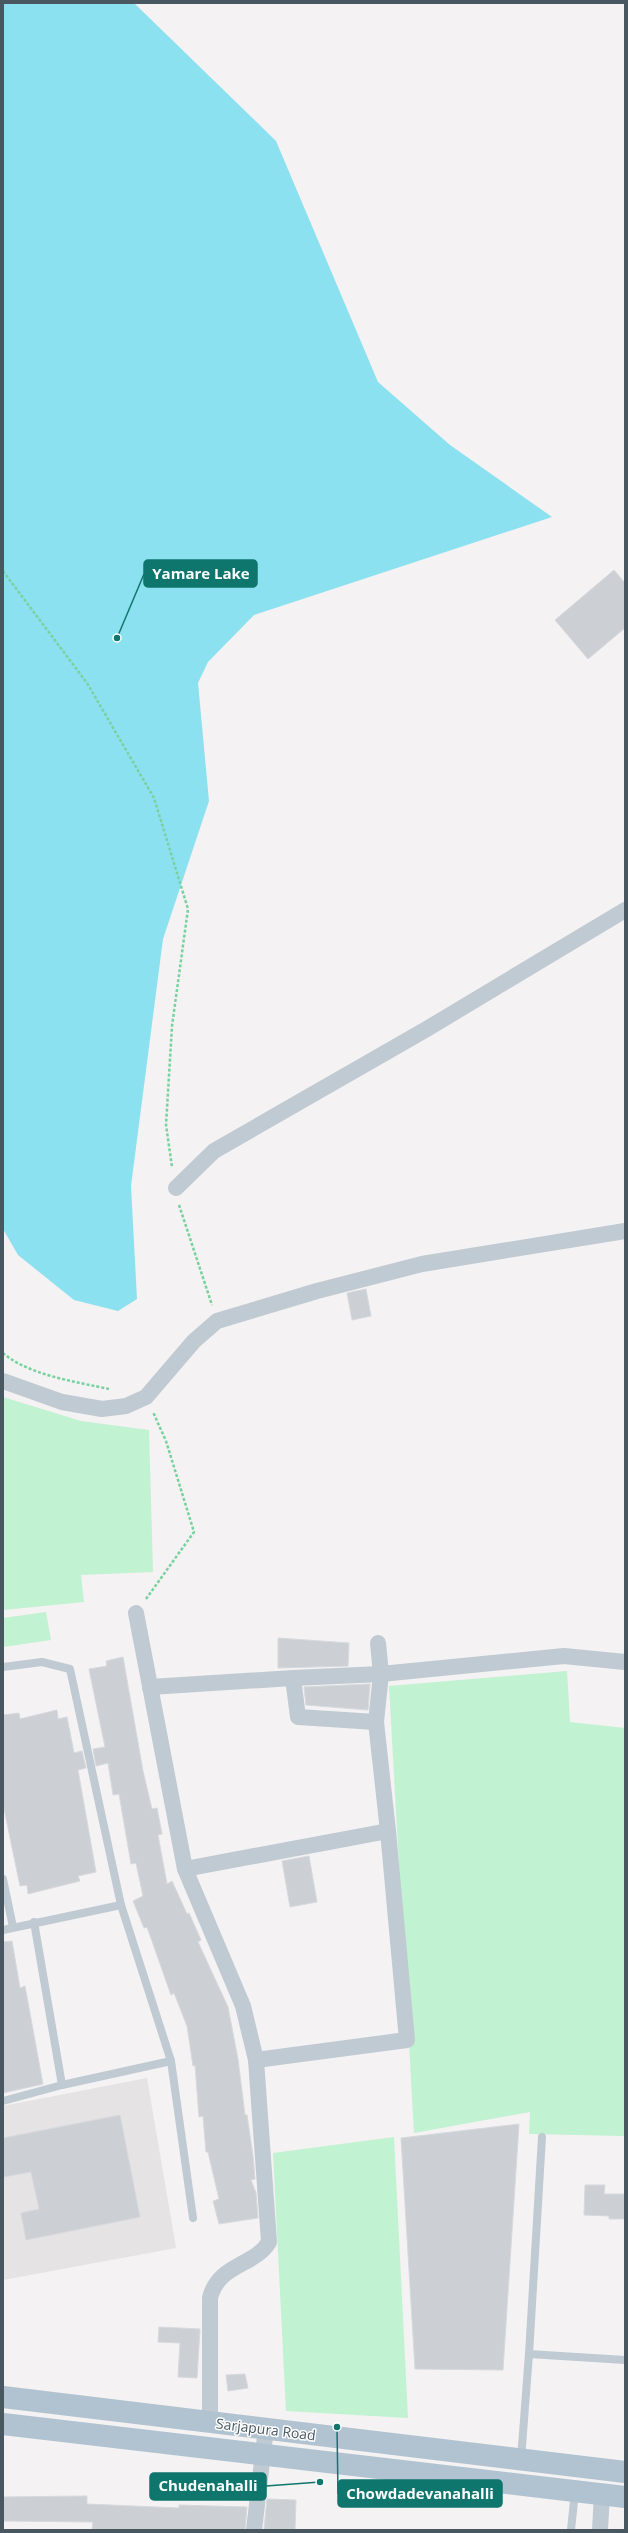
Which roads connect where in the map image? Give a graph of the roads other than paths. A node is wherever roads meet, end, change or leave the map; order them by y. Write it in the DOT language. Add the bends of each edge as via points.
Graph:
graph roads {
  1 [pos="625,910"];
  2 [pos="176,1188"];
  3 [pos="625,1231"];
  4 [pos="3,1381"];
  5 [pos="136,1613"];
  6 [pos="378,1642"];
  7 [pos="625,1662"];
  8 [pos="3,1667"];
  9 [pos="381,1674"];
  10 [pos="293,1678"];
  11 [pos="150,1687"];
  12 [pos="376,1722"];
  13 [pos="388,1831"];
  14 [pos="185,1869"];
  15 [pos="3,1879"];
  16 [pos="121,1905"];
  17 [pos="34,1922"];
  18 [pos="13,1927"];
  19 [pos="3,1930"];
  20 [pos="256,2060"];
  21 [pos="171,2061"];
  22 [pos="62,2085"];
  23 [pos="3,2101"];
  24 [pos="542,2137"];
  25 [pos="193,2218"];
  26 [pos="529,2354"];
  27 [pos="625,2360"];
  28 [pos="3,2397"];
  29 [pos="210,2422"];
  30 [pos="3,2424"];
  31 [pos="266,2428"];
  32 [pos="263,2454"];
  33 [pos="521,2459"];
  34 [pos="625,2472"];
  35 [pos="575,2491"];
  36 [pos="602,2494"];
  37 [pos="625,2497"];
  38 [pos="254,2530"];
  39 [pos="571,2530"];
  40 [pos="600,2530"];
  1 -- 2 [label="street" via="214,1152"];
  3 -- 4 [label="street" via="422,1264 317,1291 217,1321 194,1342 146,1396 126,1406 102,1408 62,1402"];
  5 -- 11 [label="street"];
  6 -- 9 [label="street"];
  7 -- 9 [label="street" via="564,1656"];
  8 -- 16 [label="lane" via="42,1662 70,1669"];
  9 -- 10 [label="street"];
  9 -- 12 [label="street"];
  10 -- 11 [label="street"];
  10 -- 12 [label="street" via="298,1717"];
  11 -- 14 [label="street"];
  12 -- 13 [label="street"];
  13 -- 14 [label="street"];
  13 -- 20 [label="street" via="407,2040"];
  14 -- 20 [label="street" via="243,2006"];
  15 -- 18 [label="lane"];
  16 -- 17 [label="lane"];
  16 -- 21 [label="lane"];
  17 -- 18 [label="lane"];
  17 -- 22 [label="lane"];
  18 -- 19 [label="lane"];
  20 -- 29 [label="street" via="269,2242 263,2253 242,2262 213,2287 210,2298"];
  21 -- 22 [label="lane"];
  21 -- 25 [label="lane"];
  22 -- 23 [label="lane"];
  24 -- 26 [label="lane"];
  26 -- 27 [label="lane"];
  26 -- 33 [label="lane"];
  28 -- 29 [label="main road, Sarjapura Road"];
  29 -- 31 [label="main road, Sarjapura Road"];
  30 -- 32 [label="main road, Sarjapura Road"];
  31 -- 32 [label="street"];
  31 -- 33 [label="main road, Sarjapura Road"];
  32 -- 35 [label="main road, Sarjapura Road"];
  32 -- 38 [label="street"];
  33 -- 34 [label="main road, Sarjapura Road"];
  35 -- 36 [label="main road, Sarjapura Road"];
  35 -- 39 [label="lane"];
  36 -- 37 [label="main road, Sarjapura Road"];
  36 -- 40 [label="street"];
}
